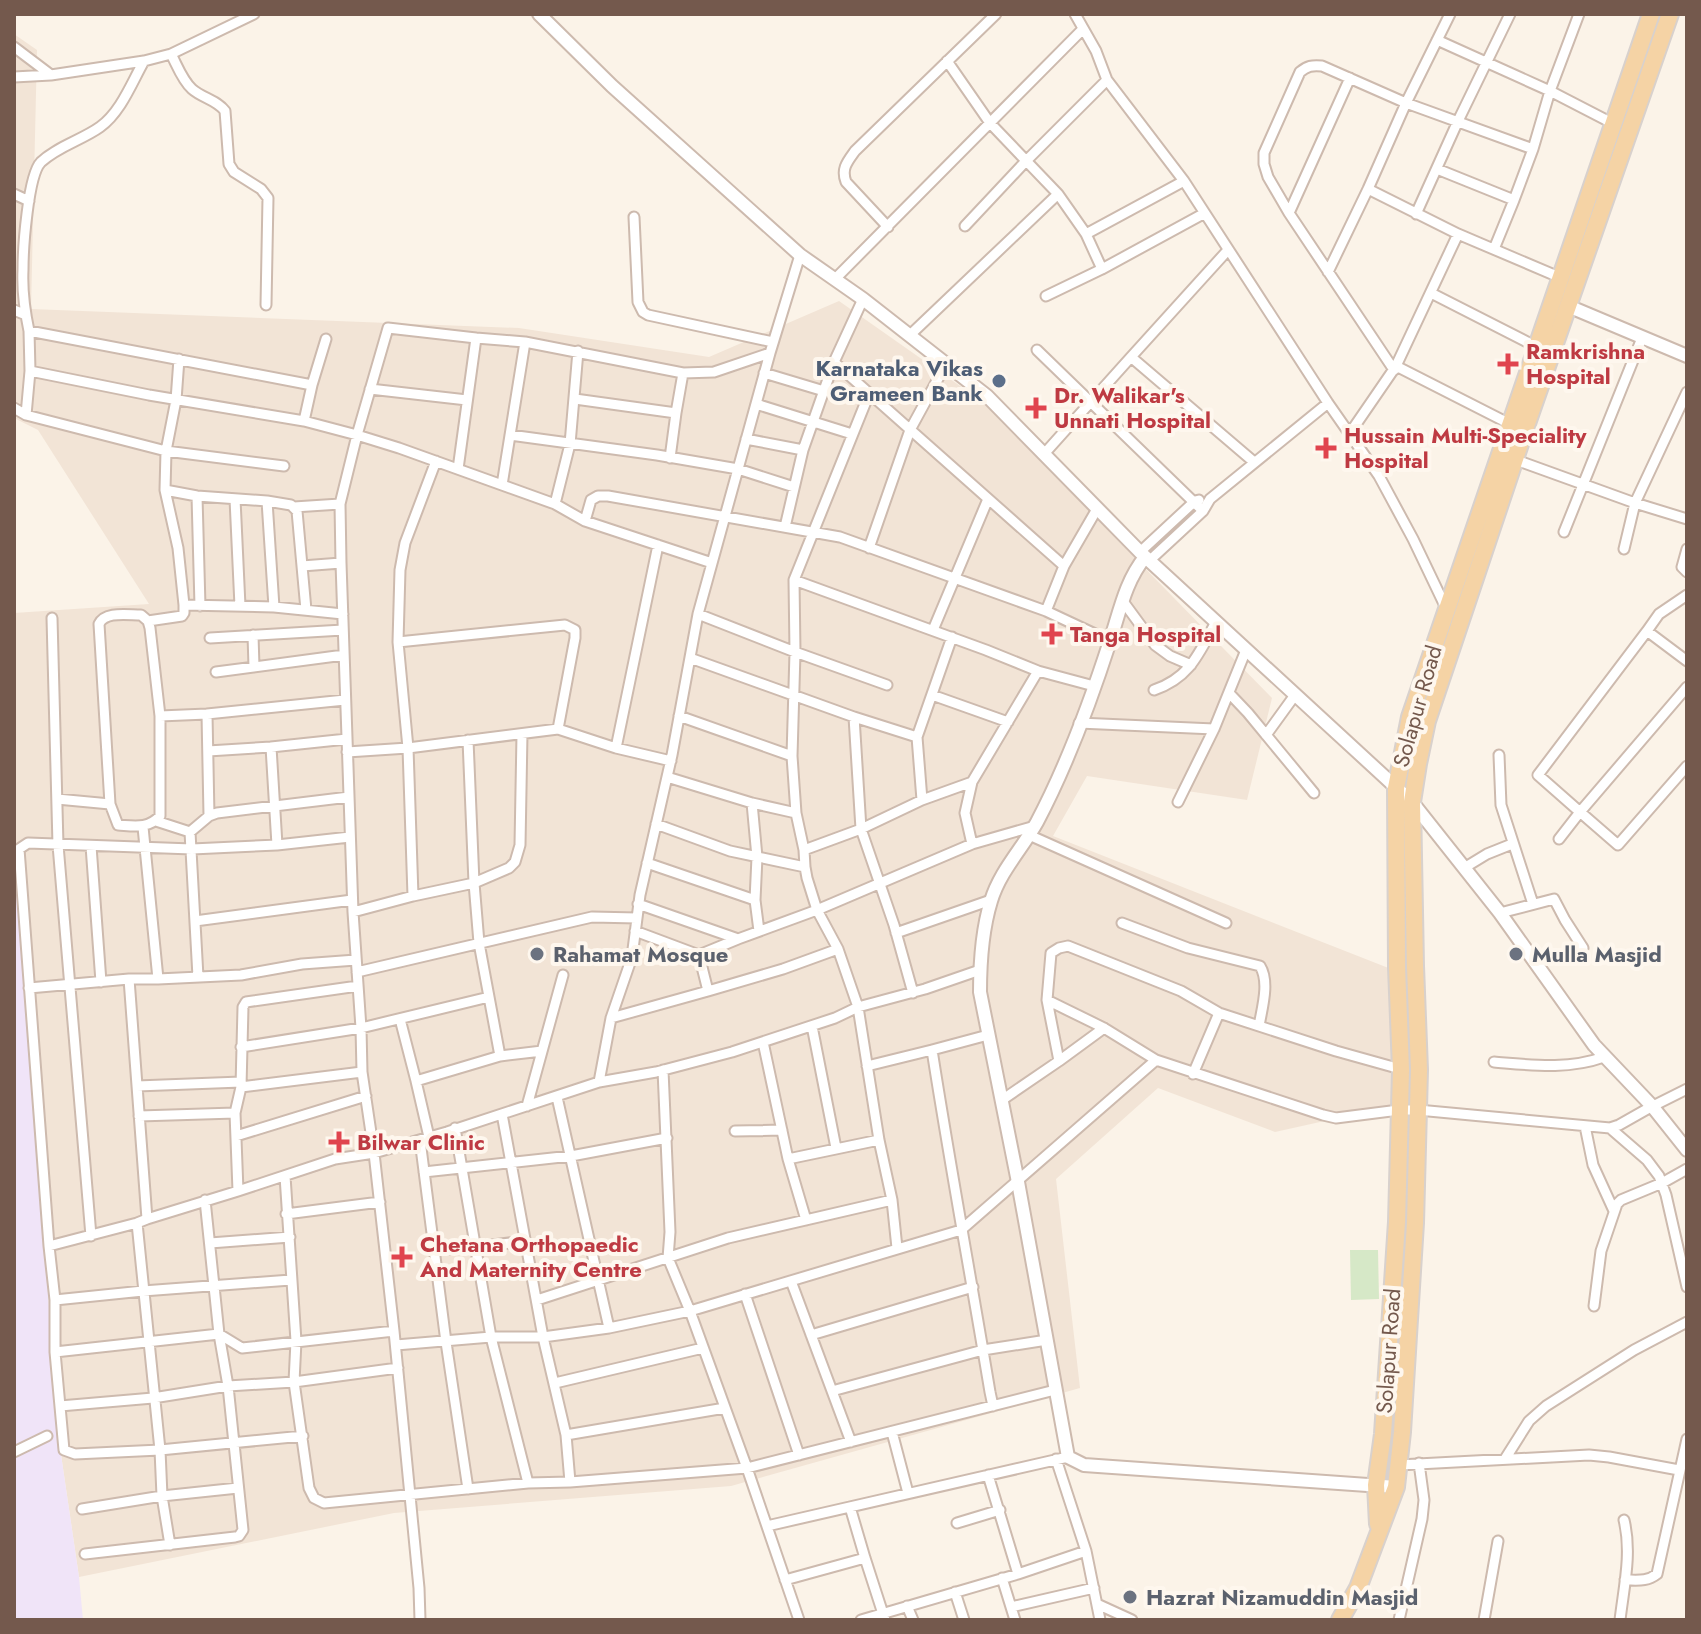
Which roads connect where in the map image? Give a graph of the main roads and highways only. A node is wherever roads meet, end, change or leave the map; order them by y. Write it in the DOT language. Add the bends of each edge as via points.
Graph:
graph roads {
  1 [pos="1651,14"];
  2 [pos="1670,14"];
  3 [pos="1379,1529"];
  4 [pos="1340,1620"];
  1 -- 3 [label="main road, Solapur Road" via="1410,717 1396,788 1401,1070 1397,1222 1376,1485"];
  2 -- 3 [label="main road, Solapur Road" via="1524,432 1427,721 1418,764 1412,802 1419,1072 1415,1223 1399,1465"];
  3 -- 4 [label="main road, Solapur Road"];
}
